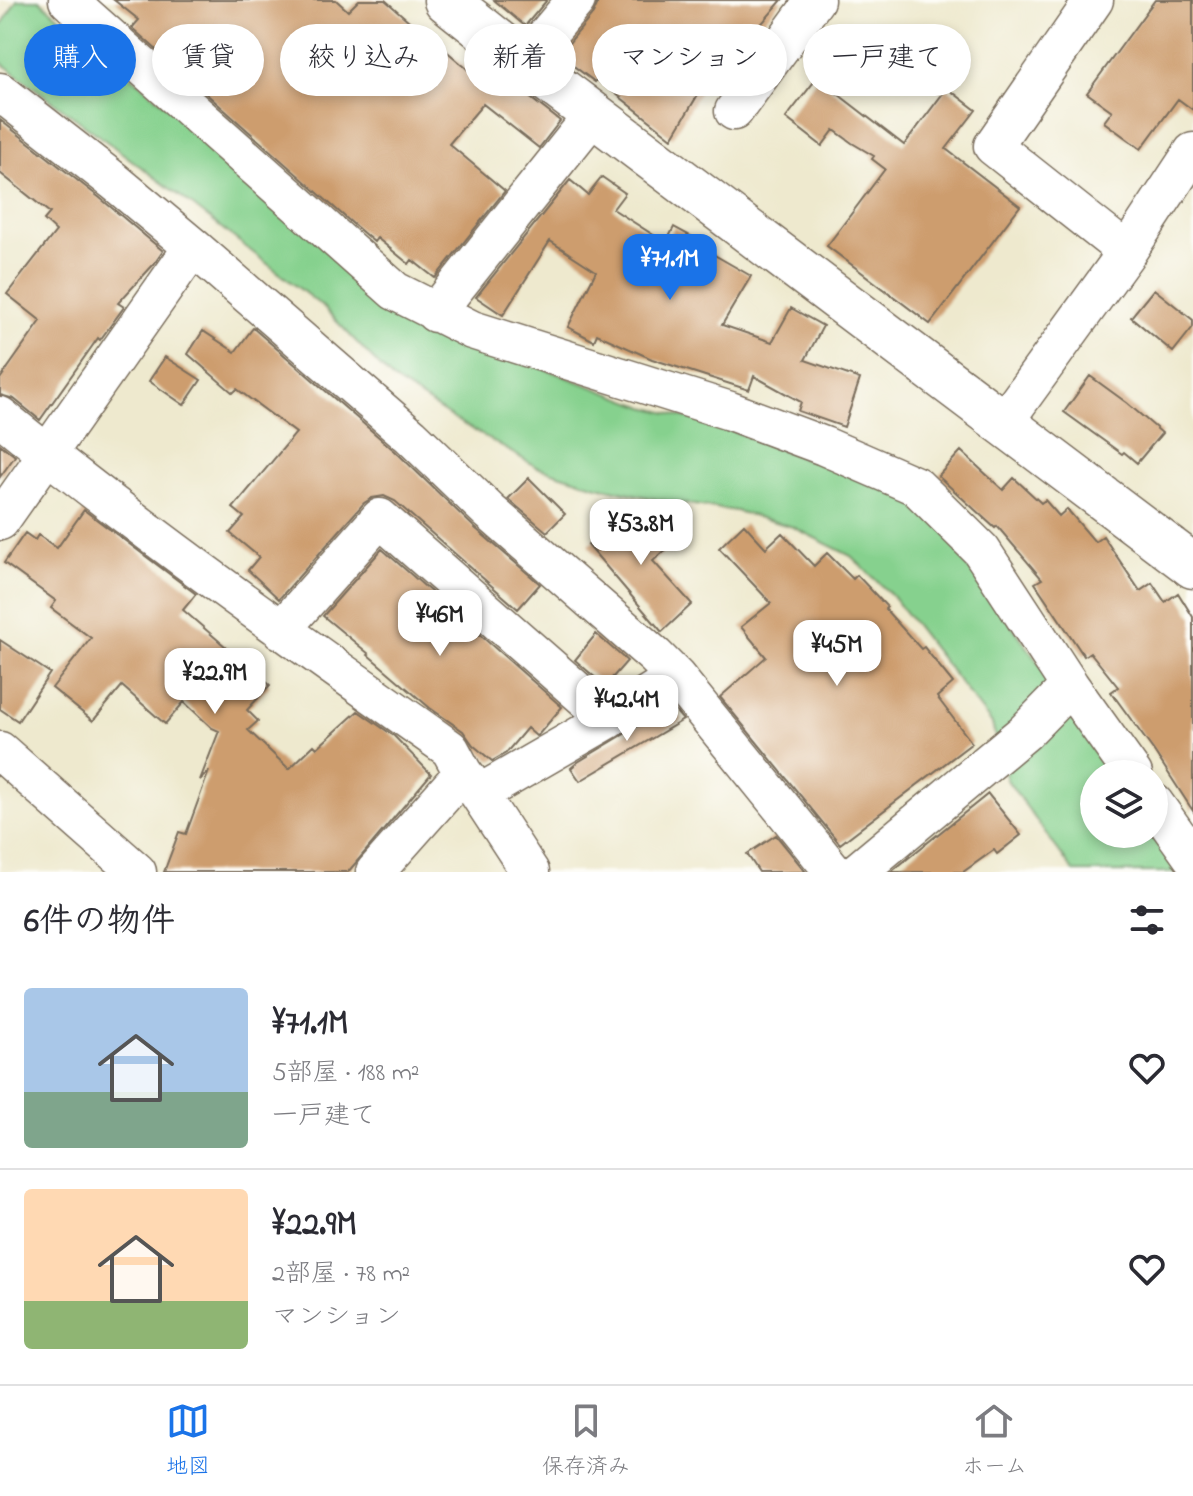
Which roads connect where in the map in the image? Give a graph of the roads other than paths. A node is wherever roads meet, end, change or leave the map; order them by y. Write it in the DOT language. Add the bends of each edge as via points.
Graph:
graph roads {
  1 [pos="68,0"];
  2 [pos="446,0"];
  3 [pos="576,0"];
  4 [pos="815,0"];
  5 [pos="1094,0"];
  6 [pos="476,24"];
  7 [pos="556,24"];
  8 [pos="0,92"];
  9 [pos="570,96"];
  10 [pos="734,111"];
  11 [pos="594,114"];
  12 [pos="1193,152"];
  13 [pos="193,247"];
  14 [pos="1127,252"];
  15 [pos="435,313"];
  16 [pos="0,416"];
  17 [pos="1003,423"];
  18 [pos="48,455"];
  19 [pos="0,521"];
  20 [pos="1193,566"];
  21 [pos="281,630"];
  22 [pos="676,677"];
  23 [pos="1070,686"];
  24 [pos="609,719"];
  25 [pos="0,751"];
  26 [pos="1123,760"];
  27 [pos="471,783"];
  28 [pos="1168,823"];
  29 [pos="1193,858"];
  30 [pos="137,872"];
  31 [pos="375,872"];
  32 [pos="530,872"];
  33 [pos="834,872"];
  34 [pos="857,872"];
  1 -- 15 [label="street" via="395,291"];
  2 -- 6 [label="street"];
  3 -- 7 [label="street"];
  4 -- 10 [label="street"];
  5 -- 14 [label="street" via="993,146"];
  8 -- 13 [label="street"];
  9 -- 11 [label="street"];
  11 -- 15 [label="street"];
  11 -- 17 [label="street"];
  12 -- 14 [label="street"];
  13 -- 18 [label="street"];
  13 -- 22 [label="street"];
  14 -- 17 [label="street"];
  15 -- 23 [label="street" via="472,330 730,411 916,486 981,550"];
  16 -- 18 [label="street"];
  17 -- 20 [label="street"];
  18 -- 19 [label="street"];
  18 -- 21 [label="street"];
  21 -- 24 [label="street" via="380,518"];
  21 -- 27 [label="street" via="450,749"];
  22 -- 24 [label="street"];
  22 -- 33 [label="street"];
  23 -- 26 [label="street"];
  23 -- 34 [label="street" via="1025,732"];
  24 -- 27 [label="street"];
  25 -- 30 [label="street"];
  27 -- 31 [label="street"];
  27 -- 32 [label="street"];
  28 -- 29 [label="street"];
}
